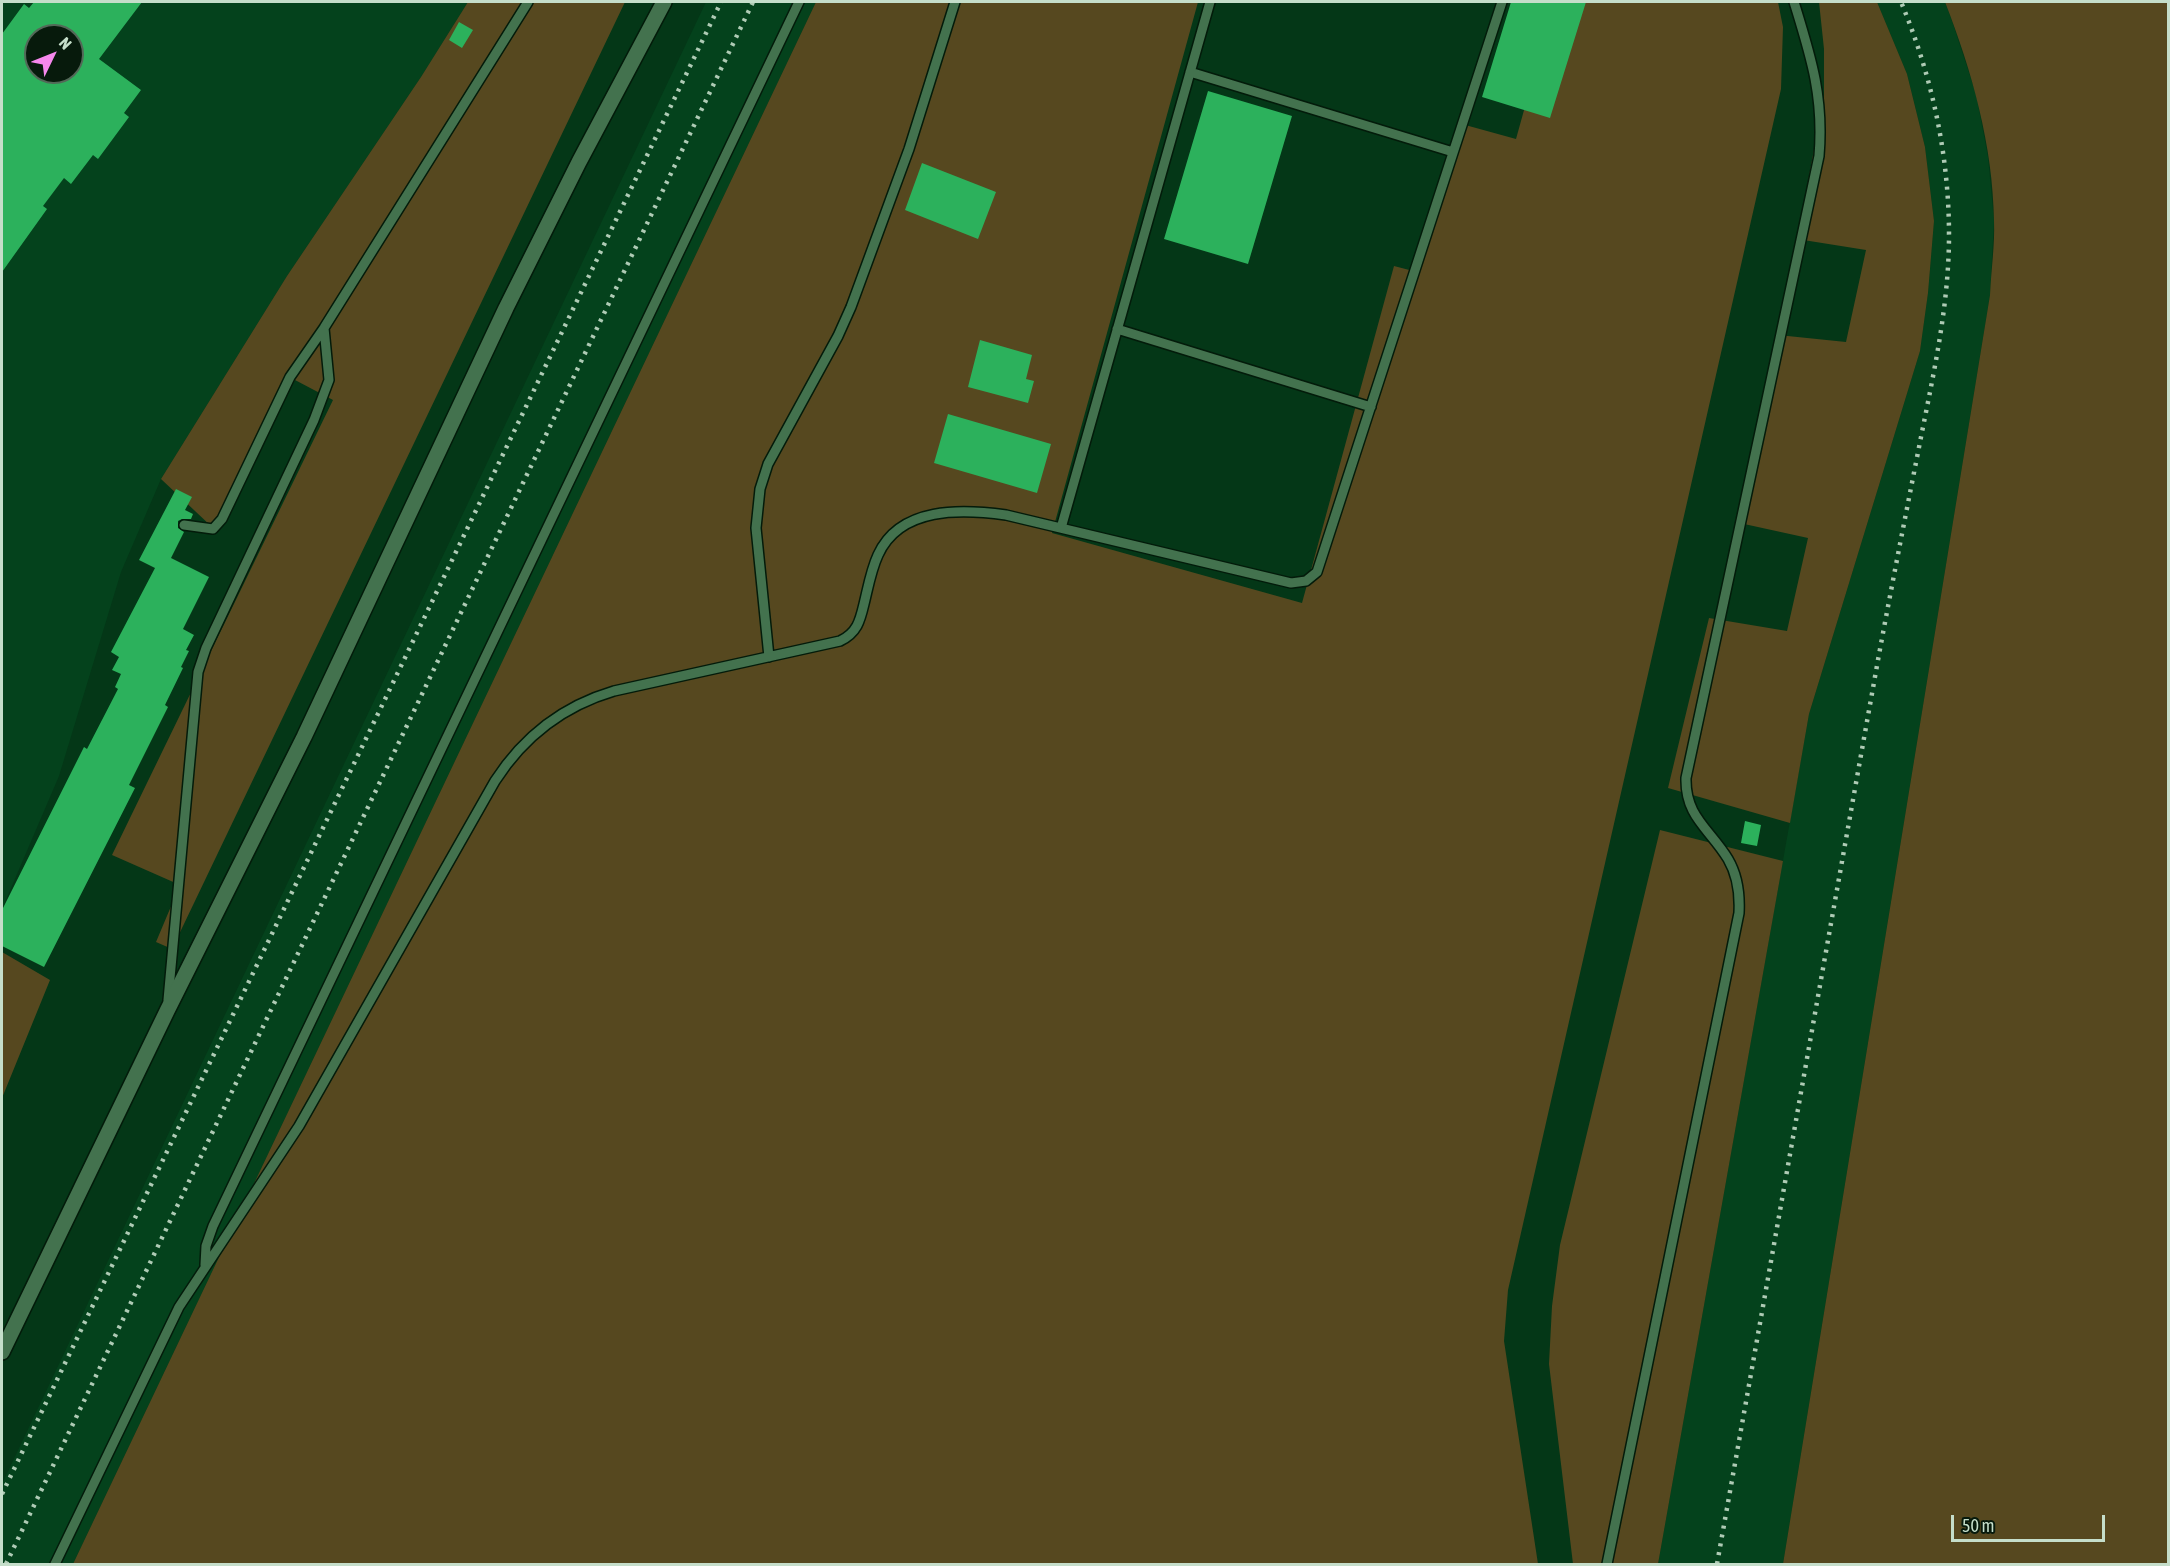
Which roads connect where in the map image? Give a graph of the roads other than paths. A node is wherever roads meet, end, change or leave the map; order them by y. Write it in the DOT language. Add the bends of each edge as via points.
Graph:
graph roads {
  1 [pos="528,2"];
  2 [pos="664,2"];
  3 [pos="799,2"];
  4 [pos="955,2"];
  5 [pos="1210,2"];
  6 [pos="1502,2"];
  7 [pos="1794,2"];
  8 [pos="1190,72"];
  9 [pos="1453,152"];
  10 [pos="324,328"];
  11 [pos="1117,329"];
  12 [pos="1371,407"];
  13 [pos="184,525"];
  14 [pos="1061,528"];
  15 [pos="769,657"];
  16 [pos="167,1011"];
  17 [pos="205,1265"];
  18 [pos="2,1352"];
  19 [pos="55,1564"];
  20 [pos="1607,1564"];
  1 -- 10 [label="lane"];
  2 -- 16 [label="street" via="512,298 304,737"];
  3 -- 17 [label="lane" via="213,1226"];
  4 -- 15 [label="lane" via="906,160 851,307 768,464 760,489 756,528"];
  5 -- 8 [label="lane"];
  6 -- 9 [label="lane"];
  7 -- 20 [label="lane" via="1818,91 1819,156 1686,778 1693,814 1733,870 1739,891 1739,913"];
  8 -- 9 [label="lane"];
  8 -- 11 [label="lane"];
  9 -- 12 [label="lane"];
  10 -- 13 [label="lane" via="290,376 222,519 213,529"];
  10 -- 16 [label="lane" via="329,380 198,672"];
  11 -- 12 [label="lane"];
  11 -- 14 [label="lane"];
  12 -- 14 [label="lane" via="1320,566 1306,581 1291,583"];
  14 -- 15 [label="lane" via="982,512 914,520 893,534 878,554 853,632 840,641"];
  15 -- 17 [label="lane" via="591,698 550,720 524,743 495,781 294,1135"];
  16 -- 18 [label="street"];
  17 -- 19 [label="lane" via="179,1307"];
}
